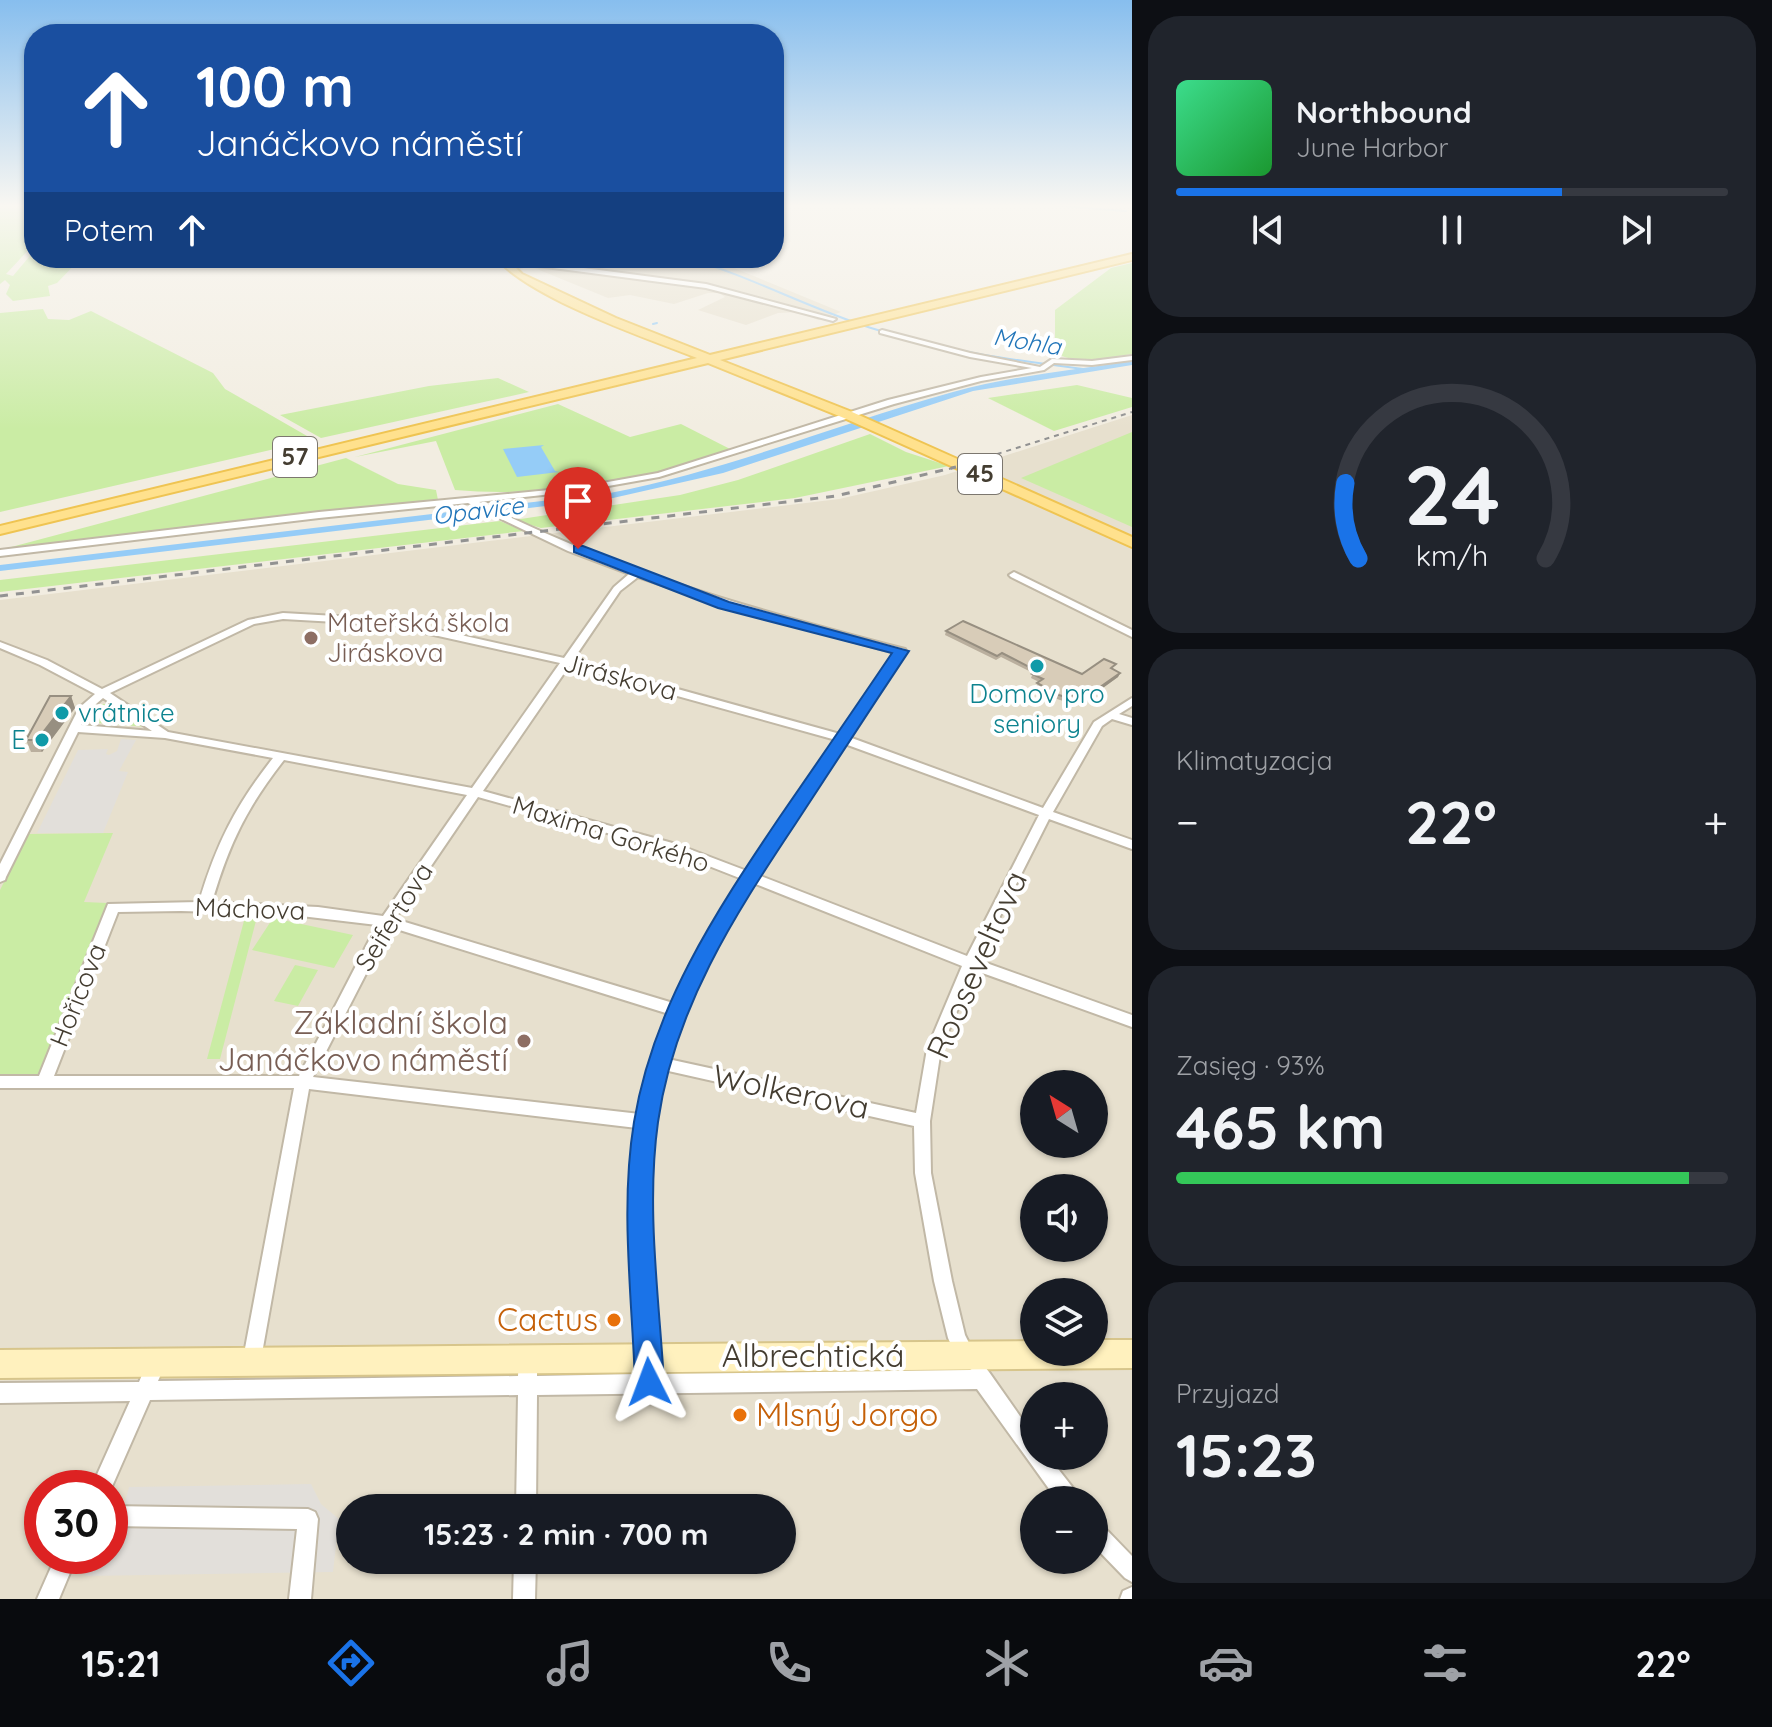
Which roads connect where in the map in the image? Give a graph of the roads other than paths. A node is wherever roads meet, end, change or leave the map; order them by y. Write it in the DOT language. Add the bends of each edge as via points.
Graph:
graph roads {
  1 [pos="527,280"];
  2 [pos="657,280"];
  3 [pos="1038,280"];
  4 [pos="833,319"];
  5 [pos="822,332"];
  6 [pos="882,332"];
  7 [pos="662,342"];
  8 [pos="1132,358"];
  9 [pos="705,359"];
  10 [pos="1047,366"];
  11 [pos="752,378"];
  12 [pos="590,387"];
  13 [pos="850,416"];
  14 [pos="470,501"];
  15 [pos="0,530"];
  16 [pos="1132,543"];
  17 [pos="0,553"];
  18 [pos="637,573"];
  19 [pos="1014,575"];
  20 [pos="1132,634"];
  21 [pos="0,645"];
  22 [pos="568,662"];
  23 [pos="104,692"];
  24 [pos="1132,701"];
  25 [pos="1110,715"];
  26 [pos="1132,722"];
  27 [pos="75,728"];
  28 [pos="165,735"];
  29 [pos="843,739"];
  30 [pos="281,756"];
  31 [pos="476,793"];
  32 [pos="1046,814"];
  33 [pos="1132,845"];
  34 [pos="0,877"];
  35 [pos="749,878"];
  36 [pos="204,906"];
  37 [pos="113,907"];
  38 [pos="386,921"];
  39 [pos="970,963"];
  40 [pos="676,1010"];
  41 [pos="1132,1021"];
  42 [pos="659,1063"];
  43 [pos="0,1082"];
  44 [pos="44,1082"];
  45 [pos="303,1082"];
  46 [pos="922,1121"];
  47 [pos="646,1122"];
  48 [pos="1132,1354"];
  49 [pos="966,1355"];
  50 [pos="252,1359"];
  51 [pos="158,1363"];
  52 [pos="0,1364"];
  53 [pos="649,1370"];
  54 [pos="528,1371"];
  55 [pos="982,1379"];
  56 [pos="146,1389"];
  57 [pos="0,1393"];
  58 [pos="1020,1433"];
  59 [pos="109,1470"];
  60 [pos="1047,1470"];
  61 [pos="1059,1486"];
  62 [pos="526,1494"];
  63 [pos="128,1516"];
  64 [pos="1108,1546"];
  65 [pos="1132,1571"];
  66 [pos="59,1574"];
  67 [pos="525,1574"];
  68 [pos="48,1599"];
  69 [pos="300,1599"];
  70 [pos="524,1599"];
  1 -- 7 [label="main road, 45"];
  2 -- 4 [label="street" via="706,286"];
  3 -- 5 [label="main road, 57"];
  5 -- 7 [label="main road" via="714,353"];
  5 -- 9 [label="main road, 57"];
  5 -- 11 [label="main road" via="726,360"];
  6 -- 10 [label="street" via="970,355"];
  7 -- 9 [label="main road, 45"];
  7 -- 12 [label="main road" via="685,359"];
  8 -- 10 [label="street"];
  9 -- 11 [label="main road, 45"];
  9 -- 12 [label="main road, 57"];
  10 -- 13 [label="street" via="937,389"];
  11 -- 12 [label="main road" via="695,366"];
  11 -- 13 [label="main road, 45"];
  12 -- 15 [label="main road, 57"];
  13 -- 14 [label="street" via="659,475"];
  13 -- 16 [label="main road, 45"];
  14 -- 17 [label="street"];
  14 -- 18 [label="street"];
  18 -- 22 [label="street, Seifertova" via="617,589"];
  18 -- 29 [label="street" via="723,605 901,651"];
  19 -- 20 [label="street"];
  21 -- 23 [label="street, Maxima Gorkého" via="47,661"];
  22 -- 23 [label="street, Jiráskova" via="389,622 283,616 230,629"];
  22 -- 29 [label="street, Jiráskova"];
  22 -- 31 [label="street, Seifertova"];
  23 -- 27 [label="street" via="84,708"];
  23 -- 28 [label="street, Maxima Gorkého"];
  24 -- 25 [label="street, Rooseveltova"];
  25 -- 26 [label="street"];
  25 -- 32 [label="street, Rooseveltova" via="1098,724"];
  27 -- 28 [label="street, Maxima Gorkého"];
  27 -- 34 [label="street"];
  28 -- 30 [label="street, Maxima Gorkého"];
  29 -- 32 [label="street, Jiráskova"];
  29 -- 35 [label="street"];
  30 -- 31 [label="street, Maxima Gorkého"];
  30 -- 36 [label="street" via="243,803 222,843"];
  31 -- 35 [label="street, Maxima Gorkého" via="672,847"];
  31 -- 38 [label="street, Seifertova"];
  32 -- 33 [label="street, Jiráskova"];
  32 -- 39 [label="street, Rooseveltova"];
  35 -- 39 [label="street, Maxima Gorkého"];
  35 -- 40 [label="street" via="705,949"];
  36 -- 37 [label="street, Máchova"];
  36 -- 38 [label="street, Máchova" via="284,908"];
  37 -- 44 [label="street, Hořicova"];
  38 -- 40 [label="street, Máchova"];
  38 -- 45 [label="street, Seifertova"];
  39 -- 41 [label="street, Maxima Gorkého"];
  39 -- 46 [label="street, Rooseveltova" via="934,1049"];
  40 -- 42 [label="street"];
  42 -- 46 [label="street, Wolkerova"];
  42 -- 47 [label="street"];
  43 -- 44 [label="street"];
  44 -- 45 [label="street"];
  45 -- 47 [label="street"];
  45 -- 50 [label="street, Seifertova"];
  46 -- 49 [label="street, Rooseveltova" via="923,1173 943,1281"];
  47 -- 53 [label="street" via="641,1213"];
  48 -- 49 [label="main road, Albrechtická"];
  49 -- 53 [label="main road, Albrechtická"];
  49 -- 55 [label="street, Rooseveltova"];
  50 -- 51 [label="main road, Albrechtická"];
  50 -- 54 [label="main road, Albrechtická"];
  51 -- 52 [label="main road, Albrechtická"];
  51 -- 56 [label="street"];
  53 -- 54 [label="main road, Albrechtická"];
  53 -- 55 [label="street, Albrechtická"];
  54 -- 56 [label="street, Albrechtická"];
  54 -- 62 [label="street"];
  55 -- 58 [label="street, Rooseveltova"];
  56 -- 57 [label="street, Albrechtická"];
  56 -- 59 [label="street"];
  60 -- 61 [label="street, Rooseveltova"];
  63 -- 69 [label="street" via="308,1519"];
  64 -- 65 [label="street"];
  66 -- 68 [label="street"];
  67 -- 70 [label="street"];
}
